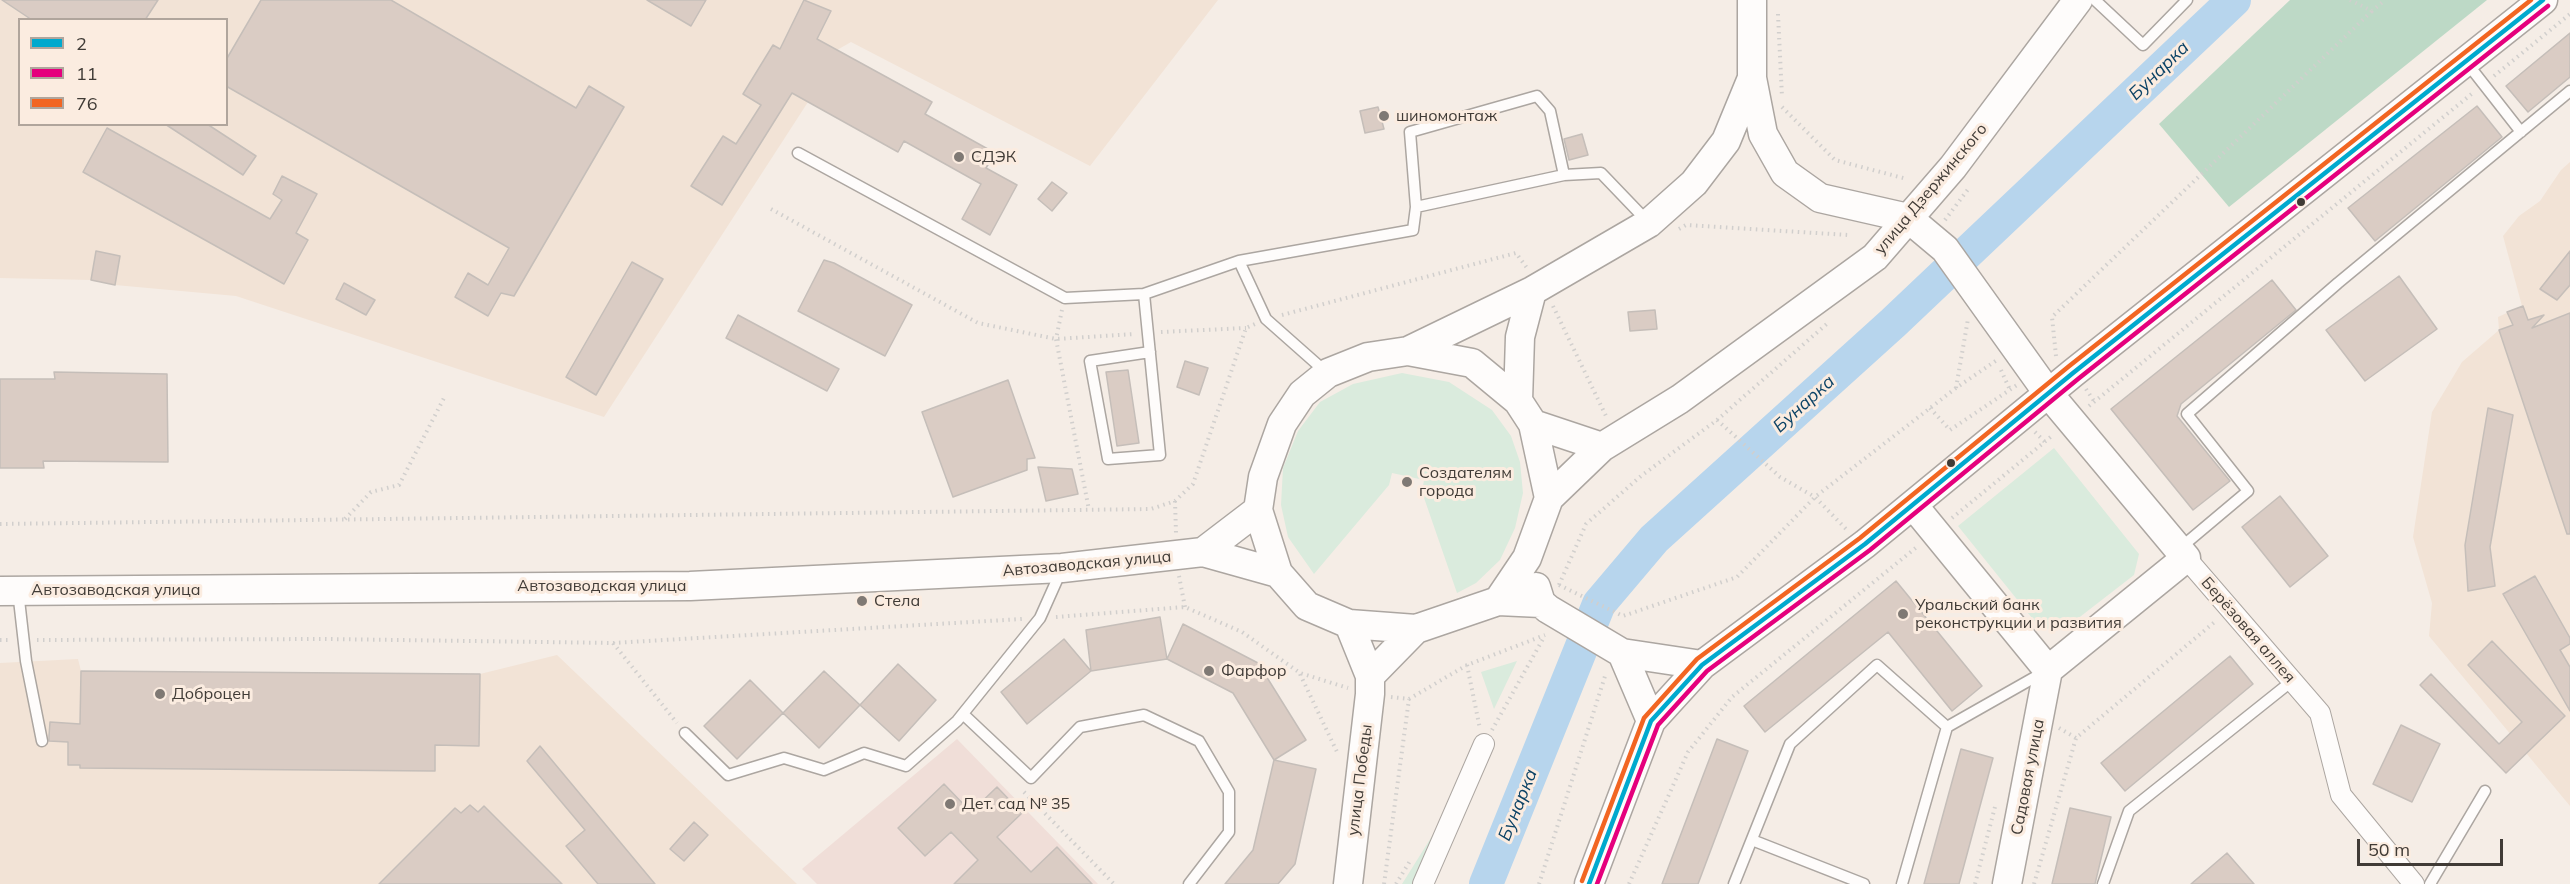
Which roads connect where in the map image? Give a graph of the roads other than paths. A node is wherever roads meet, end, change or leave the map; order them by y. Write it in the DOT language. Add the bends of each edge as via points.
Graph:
graph roads {
  1 [pos="2078,0"];
  2 [pos="2096,0"];
  3 [pos="2187,0"];
  4 [pos="2543,0"];
  5 [pos="1752,12"];
  6 [pos="2465,61"];
  7 [pos="1752,78"];
  8 [pos="2570,91"];
  9 [pos="2521,132"];
  10 [pos="798,153"];
  11 [pos="1564,175"];
  12 [pos="1416,207"];
  13 [pos="1908,218"];
  14 [pos="1649,223"];
  15 [pos="1239,261"];
  16 [pos="1144,294"];
  17 [pos="1547,296"];
  18 [pos="1408,351"];
  19 [pos="1150,352"];
  20 [pos="2052,369"];
  21 [pos="1328,373"];
  22 [pos="1525,413"];
  23 [pos="1602,447"];
  24 [pos="1549,498"];
  25 [pos="1913,505"];
  26 [pos="1258,510"];
  27 [pos="1203,552"];
  28 [pos="2182,553"];
  29 [pos="1527,558"];
  30 [pos="1062,568"];
  31 [pos="1278,573"];
  32 [pos="9,591"];
  33 [pos="1550,594"];
  34 [pos="1498,601"];
  35 [pos="1349,624"];
  36 [pos="1416,628"];
  37 [pos="1614,654"];
  38 [pos="1702,665"];
  39 [pos="2048,670"];
  40 [pos="2292,681"];
  41 [pos="1370,685"];
  42 [pos="963,714"];
  43 [pos="1651,722"];
  44 [pos="1947,727"];
  45 [pos="685,733"];
  46 [pos="42,741"];
  47 [pos="1484,744"];
  48 [pos="2485,790"];
  49 [pos="1752,840"];
  50 [pos="1844,880"];
  51 [pos="1189,884"];
  52 [pos="1348,884"];
  53 [pos="1423,884"];
  54 [pos="1588,884"];
  55 [pos="1734,884"];
  56 [pos="1864,884"];
  57 [pos="1902,884"];
  58 [pos="2007,884"];
  59 [pos="2103,884"];
  60 [pos="2414,884"];
  61 [pos="2430,884"];
  1 -- 13 [label="main road, улица Дзержинского" via="1953,167"];
  2 -- 3 [label="lane" via="2143,45"];
  4 -- 6 [label="main road"];
  5 -- 7 [label="main road"];
  6 -- 9 [label="lane"];
  6 -- 20 [label="main road"];
  7 -- 13 [label="main road" via="1763,134 1785,173 1820,198"];
  7 -- 14 [label="main road" via="1726,141 1694,183"];
  8 -- 9 [label="lane"];
  9 -- 28 [label="lane" via="2187,414 2248,491"];
  10 -- 16 [label="lane" via="1065,298"];
  11 -- 12 [label="lane"];
  11 -- 12 [label="lane" via="1550,111 1537,96 1410,132"];
  11 -- 14 [label="lane" via="1601,173"];
  12 -- 15 [label="lane" via="1413,230"];
  13 -- 20 [label="main road, Берёзовая аллея" via="1945,249 1978,292"];
  13 -- 23 [label="main road, улица Дзержинского" via="1875,257 1680,399"];
  14 -- 17 [label="main road"];
  15 -- 16 [label="lane"];
  15 -- 21 [label="lane" via="1266,319"];
  16 -- 19 [label="lane"];
  17 -- 18 [label="main road"];
  17 -- 22 [label="main road" via="1520,337"];
  18 -- 21 [label="main road" via="1368,357"];
  18 -- 22 [label="main road" via="1472,363"];
  19 -- 19 [label="lane" via="1160,455 1108,459 1090,361"];
  20 -- 25 [label="main road" via="2020,416"];
  20 -- 28 [label="main road, Берёзовая аллея"];
  21 -- 26 [label="main road" via="1302,394 1282,424 1263,477"];
  22 -- 23 [label="main road"];
  22 -- 24 [label="main road"];
  23 -- 24 [label="main road, улица Дзержинского"];
  24 -- 29 [label="main road"];
  25 -- 38 [label="main road"];
  25 -- 39 [label="main road"];
  26 -- 27 [label="main road"];
  26 -- 31 [label="main road"];
  27 -- 30 [label="main road, Автозаводская улица"];
  27 -- 31 [label="main road"];
  28 -- 39 [label="main road"];
  28 -- 40 [label="street, Берёзовая аллея"];
  29 -- 33 [label="main road"];
  29 -- 34 [label="main road"];
  30 -- 32 [label="main road, Автозаводская улица" via="690,586"];
  30 -- 42 [label="lane" via="1040,618"];
  31 -- 35 [label="main road" via="1307,606"];
  32 -- 46 [label="lane" via="26,640 26,661"];
  33 -- 34 [label="main road"];
  33 -- 37 [label="main road" via="1556,628"];
  34 -- 36 [label="main road"];
  35 -- 36 [label="main road"];
  35 -- 41 [label="main road"];
  36 -- 41 [label="main road"];
  37 -- 38 [label="main road"];
  37 -- 43 [label="main road"];
  38 -- 43 [label="main road"];
  39 -- 44 [label="lane"];
  39 -- 58 [label="main road, Садовая улица"];
  40 -- 59 [label="lane" via="2129,811"];
  40 -- 60 [label="street, Берёзовая аллея" via="2320,713 2340,795"];
  41 -- 52 [label="main road, улица Победы"];
  42 -- 45 [label="lane" via="906,766 864,753 824,770 784,758 728,775"];
  42 -- 51 [label="lane" via="1031,778 1080,727 1143,715 1199,741 1229,792 1229,832"];
  43 -- 54 [label="main road"];
  44 -- 49 [label="lane" via="1877,665 1790,744"];
  44 -- 57 [label="lane"];
  47 -- 53 [label="street"];
  48 -- 61 [label="lane"];
  49 -- 50 [label="lane"];
  49 -- 55 [label="lane"];
  50 -- 56 [label="lane"];
}
